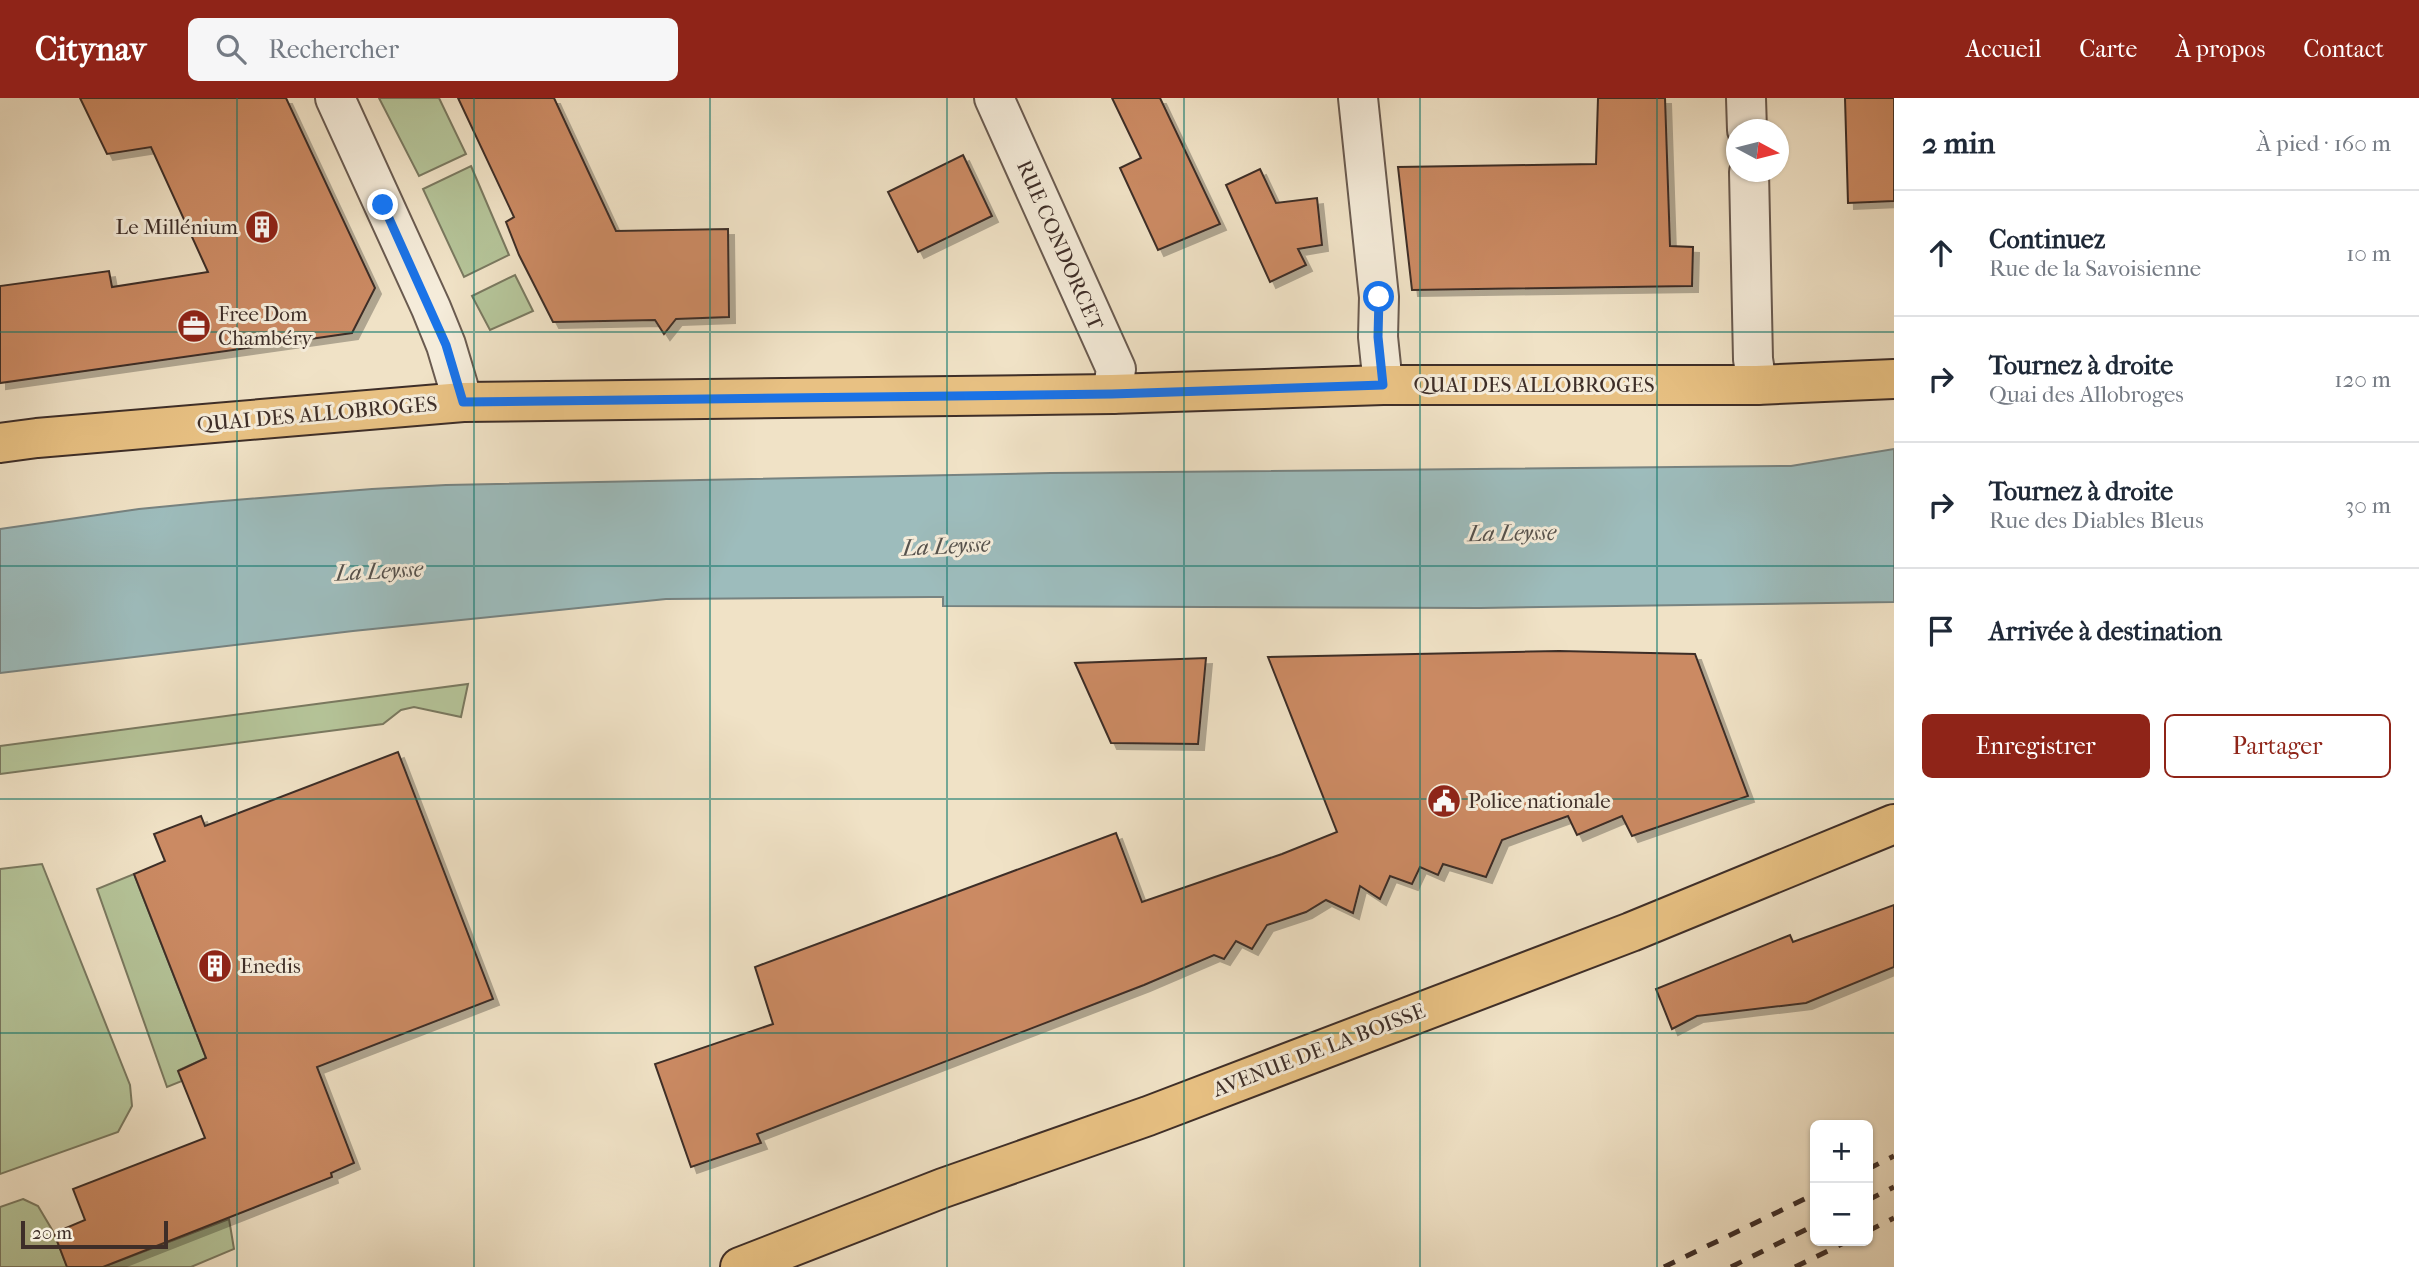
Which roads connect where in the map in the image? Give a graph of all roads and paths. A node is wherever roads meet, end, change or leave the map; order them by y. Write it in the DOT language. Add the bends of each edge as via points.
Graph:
graph roads {
  1 [pos="335,98"];
  2 [pos="994,98"];
  3 [pos="1358,98"];
  4 [pos="1746,98"];
  5 [pos="1747,119"];
  6 [pos="1749,182"];
  7 [pos="1894,379"];
  8 [pos="1383,385"];
  9 [pos="1757,385"];
  10 [pos="1112,394"];
  11 [pos="463,402"];
  12 [pos="0,443"];
  13 [pos="1894,824"];
  14 [pos="740,1267"];
  1 -- 11 [label="street" via="431,307"];
  2 -- 10 [label="street, RUE CONDORCET" via="1116,369"];
  3 -- 8 [label="street" via="1379,297"];
  4 -- 5 [label="street"];
  6 -- 9 [label="street"];
  7 -- 9 [label="main road, QUAI DES ALLOBROGES"];
  8 -- 9 [label="main road, QUAI DES ALLOBROGES"];
  8 -- 10 [label="main road, QUAI DES ALLOBROGES"];
  10 -- 11 [label="main road, QUAI DES ALLOBROGES"];
  11 -- 12 [label="main road, QUAI DES ALLOBROGES"];
  13 -- 14 [label="main road, AVENUE DE LA BOISSE" via="1631,932"];
}
